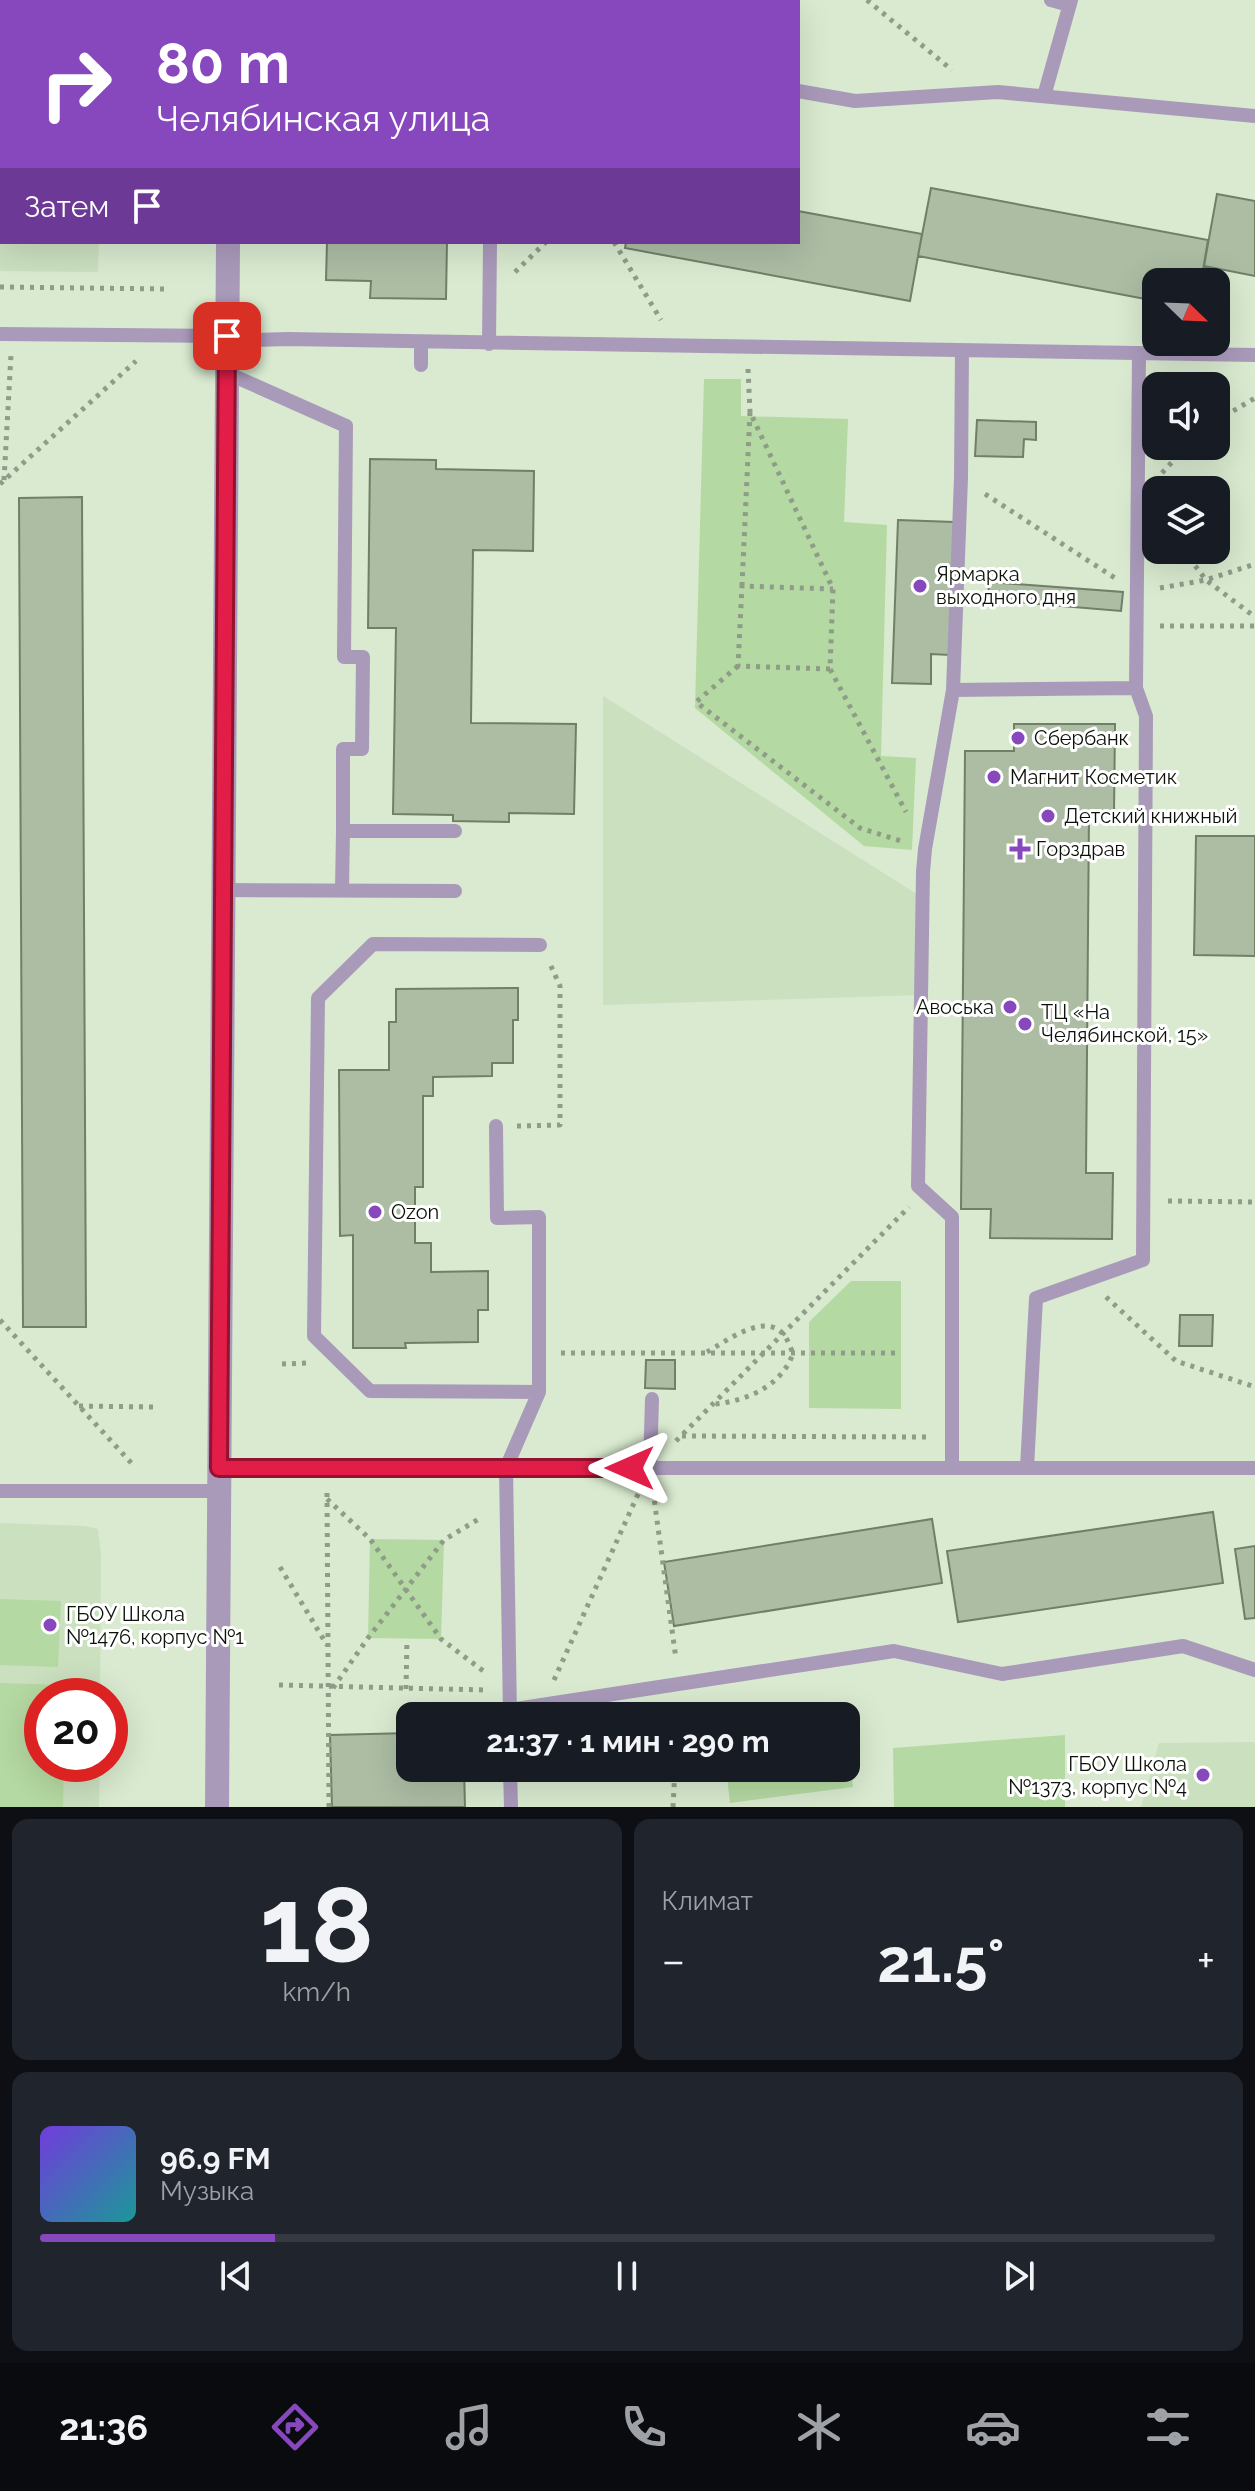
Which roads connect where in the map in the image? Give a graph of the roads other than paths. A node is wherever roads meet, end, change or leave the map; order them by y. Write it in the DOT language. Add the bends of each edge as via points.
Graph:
graph roads {
  1 [pos="1051,0"];
  2 [pos="1070,2"];
  3 [pos="800,91"];
  4 [pos="1044,96"];
  5 [pos="1255,116"];
  6 [pos="228,244"];
  7 [pos="490,244"];
  8 [pos="6,334"];
  9 [pos="227,338"];
  10 [pos="421,342"];
  11 [pos="489,344"];
  12 [pos="962,351"];
  13 [pos="1139,353"];
  14 [pos="1255,355"];
  15 [pos="421,365"];
  16 [pos="227,373"];
  17 [pos="1136,688"];
  18 [pos="953,690"];
  19 [pos="343,831"];
  20 [pos="455,831"];
  21 [pos="223,890"];
  22 [pos="342,890"];
  23 [pos="455,891"];
  24 [pos="540,945"];
  25 [pos="496,1126"];
  26 [pos="539,1392"];
  27 [pos="652,1399"];
  28 [pos="506,1468"];
  29 [pos="650,1468"];
  30 [pos="952,1468"];
  31 [pos="1027,1468"];
  32 [pos="1255,1468"];
  33 [pos="219,1479"];
  34 [pos="0,1491"];
  35 [pos="1255,1670"];
  36 [pos="510,1702"];
  37 [pos="562,1702"];
  38 [pos="510,1782"];
  39 [pos="217,1807"];
  40 [pos="511,1807"];
  1 -- 2 [label="lane"];
  2 -- 4 [label="lane"];
  3 -- 4 [label="lane" via="855,101 981,93"];
  4 -- 5 [label="lane"];
  6 -- 9 [label="street"];
  7 -- 11 [label="lane"];
  8 -- 9 [label="lane"];
  9 -- 10 [label="lane"];
  9 -- 16 [label="street"];
  10 -- 11 [label="lane"];
  10 -- 15 [label="lane"];
  11 -- 12 [label="lane"];
  12 -- 13 [label="lane"];
  12 -- 18 [label="lane"];
  13 -- 14 [label="lane"];
  13 -- 17 [label="lane"];
  16 -- 19 [label="lane" via="346,426 344,657 363,657 362,749 343,749"];
  16 -- 21 [label="street"];
  17 -- 18 [label="lane"];
  17 -- 31 [label="lane" via="1146,716 1143,1260 1036,1298"];
  18 -- 30 [label="lane" via="925,849 918,1186 952,1217"];
  19 -- 20 [label="lane"];
  19 -- 22 [label="lane"];
  21 -- 22 [label="lane"];
  21 -- 33 [label="street"];
  22 -- 23 [label="lane"];
  24 -- 26 [label="lane" via="373,944 318,998 314,1336 370,1391"];
  25 -- 26 [label="lane" via="497,1218 539,1217"];
  26 -- 28 [label="lane"];
  27 -- 29 [label="lane"];
  28 -- 29 [label="lane"];
  28 -- 33 [label="lane" via="327,1468"];
  28 -- 36 [label="lane"];
  29 -- 30 [label="lane"];
  30 -- 31 [label="lane"];
  31 -- 32 [label="lane"];
  33 -- 34 [label="lane" via="157,1491"];
  33 -- 39 [label="street"];
  35 -- 37 [label="lane" via="1183,1646 1002,1674 894,1651"];
  38 -- 40 [label="lane"];
}
